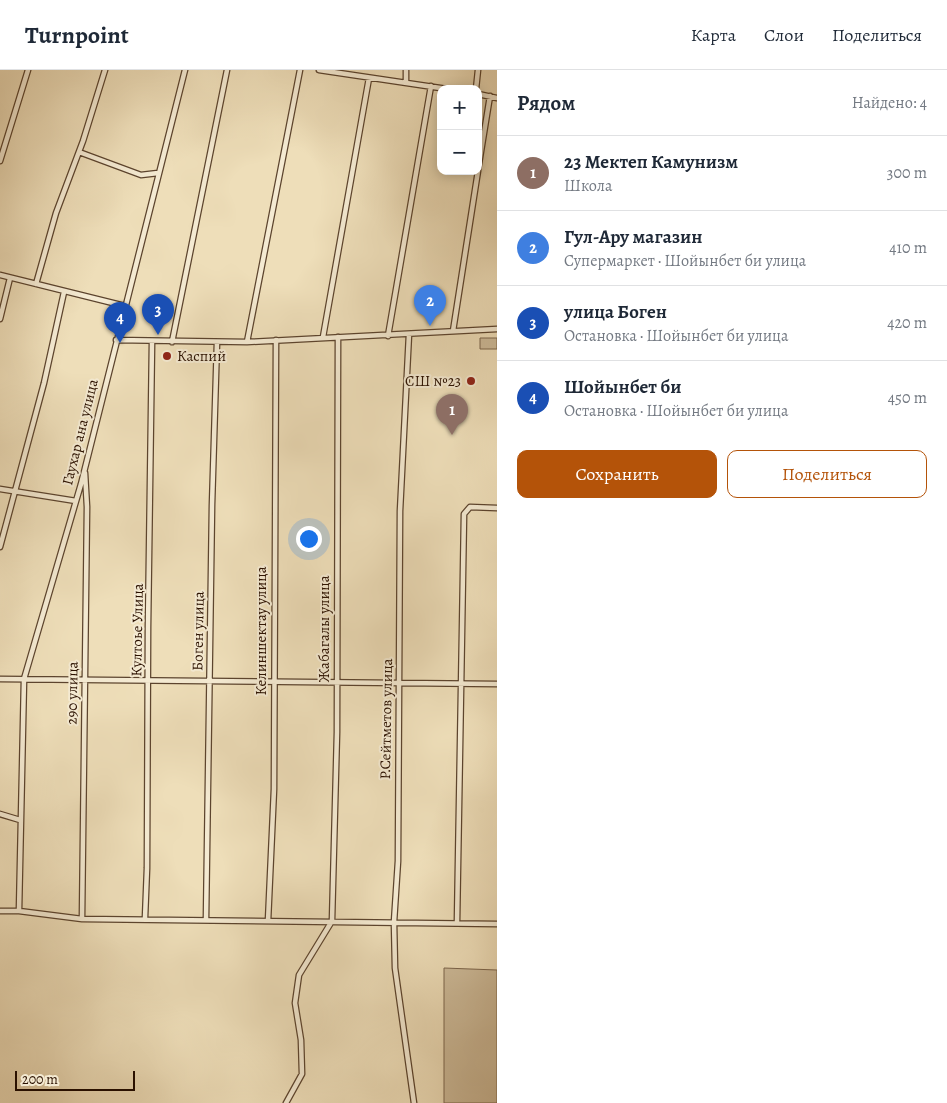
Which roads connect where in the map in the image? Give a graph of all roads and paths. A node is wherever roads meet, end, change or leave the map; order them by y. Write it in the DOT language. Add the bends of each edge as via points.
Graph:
graph roads {
  1 [pos="28,70"];
  2 [pos="104,70"];
  3 [pos="185,70"];
  4 [pos="227,70"];
  5 [pos="300,70"];
  6 [pos="319,70"];
  7 [pos="406,70"];
  8 [pos="478,70"];
  9 [pos="337,72"];
  10 [pos="369,78"];
  11 [pos="406,82"];
  12 [pos="476,85"];
  13 [pos="431,86"];
  14 [pos="437,87"];
  15 [pos="482,95"];
  16 [pos="490,96"];
  17 [pos="497,98"];
  18 [pos="482,146"];
  19 [pos="79,152"];
  20 [pos="0,161"];
  21 [pos="158,173"];
  22 [pos="477,175"];
  23 [pos="0,275"];
  24 [pos="10,278"];
  25 [pos="36,284"];
  26 [pos="64,292"];
  27 [pos="125,306"];
  28 [pos="0,319"];
  29 [pos="497,329"];
  30 [pos="453,331"];
  31 [pos="408,334"];
  32 [pos="388,336"];
  33 [pos="323,337"];
  34 [pos="338,337"];
  35 [pos="116,340"];
  36 [pos="276,340"];
  37 [pos="152,342"];
  38 [pos="172,342"];
  39 [pos="217,342"];
  40 [pos="247,342"];
  41 [pos="85,467"];
  42 [pos="0,490"];
  43 [pos="15,491"];
  44 [pos="76,502"];
  45 [pos="497,508"];
  46 [pos="0,547"];
  47 [pos="0,679"];
  48 [pos="24,679"];
  49 [pos="85,679"];
  50 [pos="148,679"];
  51 [pos="209,680"];
  52 [pos="274,682"];
  53 [pos="336,682"];
  54 [pos="399,683"];
  55 [pos="462,684"];
  56 [pos="497,684"];
  57 [pos="0,814"];
  58 [pos="20,820"];
  59 [pos="0,911"];
  60 [pos="19,911"];
  61 [pos="144,918"];
  62 [pos="82,919"];
  63 [pos="206,920"];
  64 [pos="268,921"];
  65 [pos="332,921"];
  66 [pos="394,922"];
  67 [pos="457,923"];
  68 [pos="497,924"];
  69 [pos="286,1103"];
  70 [pos="414,1103"];
  1 -- 20 [label="street"];
  2 -- 19 [label="street"];
  3 -- 21 [label="street, Гаухар ана улица"];
  4 -- 38 [label="street"];
  5 -- 40 [label="street"];
  6 -- 9 [label="street"];
  7 -- 11 [label="street"];
  8 -- 12 [label="street"];
  9 -- 10 [label="street"];
  10 -- 11 [label="street"];
  10 -- 33 [label="street"];
  11 -- 13 [label="street"];
  13 -- 14 [label="street"];
  13 -- 32 [label="street"];
  15 -- 16 [label="street"];
  16 -- 17 [label="street"];
  16 -- 18 [label="street"];
  19 -- 21 [label="street" via="141,175"];
  19 -- 25 [label="street" via="56,212"];
  21 -- 27 [label="street, Гаухар ана улица"];
  22 -- 30 [label="street"];
  23 -- 24 [label="street"];
  24 -- 25 [label="street"];
  24 -- 28 [label="street"];
  25 -- 26 [label="street"];
  26 -- 27 [label="street"];
  26 -- 43 [label="street"];
  27 -- 35 [label="street, Гаухар ана улица"];
  29 -- 30 [label="street"];
  30 -- 31 [label="street"];
  31 -- 32 [label="street"];
  31 -- 54 [label="street, Р.Сейтметов улица" via="400,511"];
  32 -- 34 [label="street"];
  33 -- 34 [label="street"];
  33 -- 36 [label="street"];
  34 -- 53 [label="street, Жабагалы улица"];
  35 -- 37 [label="street"];
  35 -- 41 [label="street, Гаухар ана улица"];
  36 -- 40 [label="street"];
  36 -- 52 [label="street, Келиншектау улица"];
  37 -- 38 [label="street"];
  37 -- 50 [label="street, Култоье Улица"];
  38 -- 39 [label="street"];
  39 -- 40 [label="street"];
  39 -- 51 [label="street, Боген улица"];
  41 -- 44 [label="street, Гаухар ана улица"];
  41 -- 49 [label="street, 290 улица"];
  42 -- 43 [label="street"];
  43 -- 44 [label="street"];
  43 -- 46 [label="street"];
  44 -- 48 [label="street, Гаухар ана улица"];
  45 -- 55 [label="street" via="470,507 464,514"];
  47 -- 48 [label="street"];
  48 -- 49 [label="street"];
  48 -- 58 [label="street, Гаухар ана улица"];
  49 -- 50 [label="street"];
  49 -- 62 [label="street, 290 улица"];
  50 -- 51 [label="street"];
  50 -- 61 [label="street, Култоье Улица"];
  51 -- 52 [label="street"];
  51 -- 63 [label="street, Боген улица"];
  52 -- 53 [label="street"];
  52 -- 64 [label="street, Келиншектау улица" via="274,789"];
  53 -- 54 [label="street"];
  53 -- 65 [label="street, Жабагалы улица"];
  54 -- 55 [label="street"];
  54 -- 66 [label="street, Р.Сейтметов улица" via="398,860"];
  55 -- 56 [label="street"];
  55 -- 67 [label="street"];
  57 -- 58 [label="street"];
  58 -- 60 [label="street, Гаухар ана улица"];
  59 -- 60 [label="street"];
  60 -- 62 [label="street"];
  61 -- 62 [label="street"];
  61 -- 63 [label="street"];
  63 -- 64 [label="street"];
  64 -- 65 [label="street"];
  65 -- 66 [label="street"];
  65 -- 69 [label="street" via="299,974 295,1003 302,1074"];
  66 -- 67 [label="street"];
  66 -- 70 [label="street, Р.Сейтметов улица" via="395,968"];
  67 -- 68 [label="street"];
}
